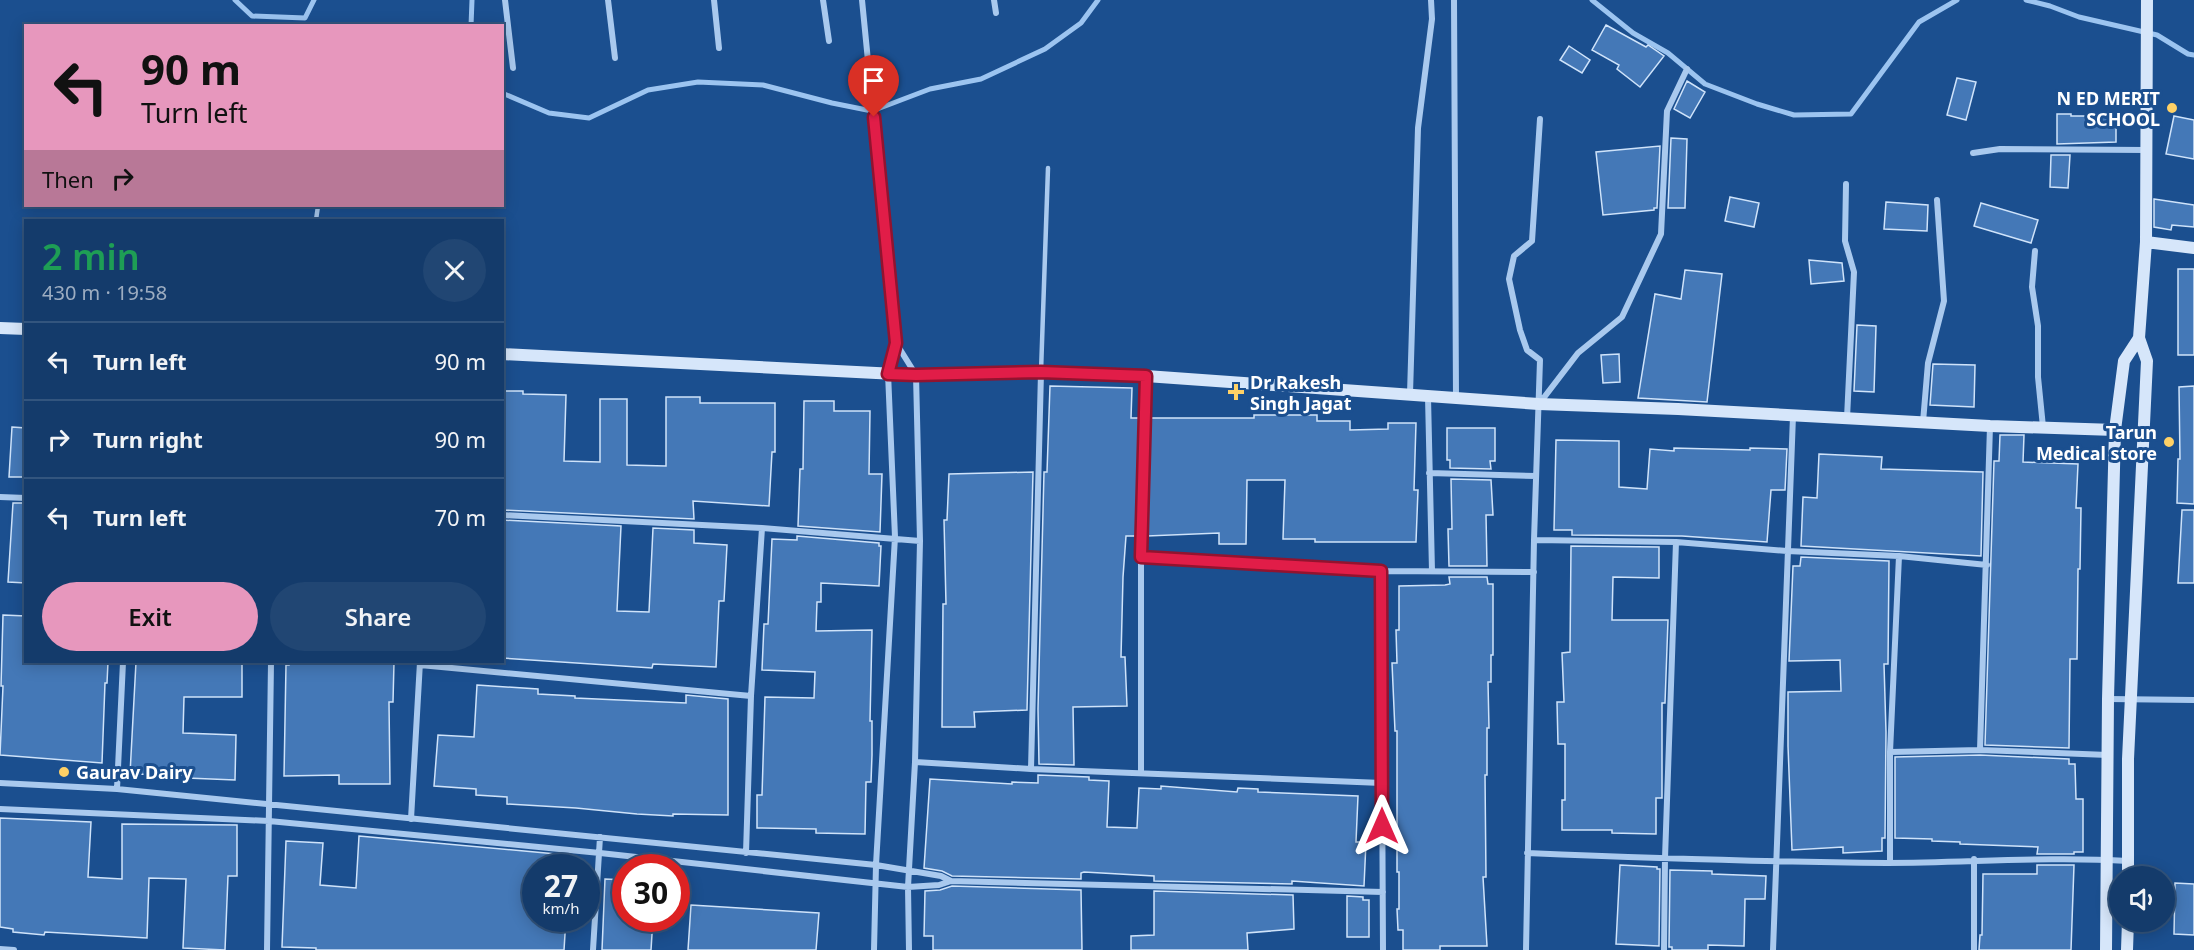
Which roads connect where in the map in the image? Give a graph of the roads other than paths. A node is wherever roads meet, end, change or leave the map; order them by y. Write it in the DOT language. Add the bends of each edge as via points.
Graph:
graph roads {
  1 [pos="504,0"];
  2 [pos="608,0"];
  3 [pos="714,0"];
  4 [pos="823,0"];
  5 [pos="862,0"];
  6 [pos="994,0"];
  7 [pos="1431,0"];
  8 [pos="1454,0"];
  9 [pos="2147,0"];
  10 [pos="996,13"];
  11 [pos="829,41"];
  12 [pos="720,48"];
  13 [pos="615,58"];
  14 [pos="513,68"];
  15 [pos="1687,69"];
  16 [pos="1540,119"];
  17 [pos="2146,150"];
  18 [pos="1973,153"];
  19 [pos="1048,168"];
  20 [pos="1846,184"];
  21 [pos="1936,200"];
  22 [pos="2146,242"];
  23 [pos="2194,248"];
  24 [pos="2035,251"];
  25 [pos="0,328"];
  26 [pos="24,329"];
  27 [pos="2139,338"];
  28 [pos="896,343"];
  29 [pos="504,354"];
  30 [pos="1041,372"];
  31 [pos="888,374"];
  32 [pos="916,375"];
  33 [pos="1146,376"];
  34 [pos="1410,395"];
  35 [pos="1428,397"];
  36 [pos="1456,398"];
  37 [pos="1539,404"];
  38 [pos="1792,416"];
  39 [pos="1847,418"];
  40 [pos="1923,423"];
  41 [pos="1990,426"];
  42 [pos="2043,428"];
  43 [pos="2115,430"];
  44 [pos="1429,473"];
  45 [pos="1536,476"];
  46 [pos="0,497"];
  47 [pos="24,498"];
  48 [pos="504,515"];
  49 [pos="762,528"];
  50 [pos="895,537"];
  51 [pos="1534,540"];
  52 [pos="920,541"];
  53 [pos="1676,542"];
  54 [pos="1787,551"];
  55 [pos="1899,555"];
  56 [pos="1141,557"];
  57 [pos="1987,565"];
  58 [pos="1381,571"];
  59 [pos="1432,571"];
  60 [pos="1534,573"];
  61 [pos="123,663"];
  62 [pos="271,663"];
  63 [pos="420,663"];
  64 [pos="751,696"];
  65 [pos="2108,699"];
  66 [pos="2131,699"];
  67 [pos="2194,700"];
  68 [pos="1980,750"];
  69 [pos="1890,752"];
  70 [pos="2108,755"];
  71 [pos="915,762"];
  72 [pos="1031,769"];
  73 [pos="1141,772"];
  74 [pos="0,783"];
  75 [pos="1382,783"];
  76 [pos="117,789"];
  77 [pos="268,804"];
  78 [pos="0,809"];
  79 [pos="411,819"];
  80 [pos="269,821"];
  81 [pos="600,837"];
  82 [pos="600,853"];
  83 [pos="746,853"];
  84 [pos="1527,853"];
  85 [pos="1665,858"];
  86 [pos="1974,859"];
  87 [pos="2106,859"];
  88 [pos="2128,861"];
  89 [pos="1775,862"];
  90 [pos="1890,863"];
  91 [pos="876,865"];
  92 [pos="2128,866"];
  93 [pos="909,870"];
  94 [pos="951,881"];
  95 [pos="877,883"];
  96 [pos="908,887"];
  97 [pos="1383,892"];
  98 [pos="2127,932"];
  99 [pos="0,949"];
  100 [pos="15,950"];
  101 [pos="267,950"];
  102 [pos="593,950"];
  103 [pos="874,950"];
  104 [pos="909,950"];
  105 [pos="1383,950"];
  106 [pos="1526,950"];
  107 [pos="1664,950"];
  108 [pos="1773,950"];
  109 [pos="1974,950"];
  110 [pos="2106,950"];
  111 [pos="2127,950"];
  1 -- 14 [label="street"];
  2 -- 13 [label="street"];
  3 -- 12 [label="street"];
  4 -- 11 [label="street"];
  5 -- 28 [label="street"];
  6 -- 10 [label="street"];
  7 -- 34 [label="street" via="1418,128"];
  8 -- 36 [label="street"];
  9 -- 17 [label="street"];
  15 -- 37 [label="street" via="1667,111 1661,234 1622,317 1578,353"];
  16 -- 37 [label="street" via="1532,242 1514,256 1509,279 1527,350 1540,360"];
  17 -- 18 [label="street" via="2000,149"];
  17 -- 22 [label="street"];
  19 -- 30 [label="lane"];
  20 -- 39 [label="street" via="1845,241 1854,272"];
  21 -- 40 [label="street" via="1944,301 1928,363"];
  22 -- 23 [label="street"];
  22 -- 27 [label="street"];
  24 -- 42 [label="street" via="2032,287"];
  25 -- 26 [label="street"];
  27 -- 43 [label="street" via="2124,361"];
  27 -- 66 [label="street" via="2147,361"];
  28 -- 31 [label="street"];
  28 -- 32 [label="street"];
  29 -- 31 [label="street"];
  30 -- 32 [label="street"];
  30 -- 33 [label="street"];
  30 -- 72 [label="street"];
  31 -- 32 [label="street"];
  31 -- 50 [label="street"];
  32 -- 52 [label="street"];
  33 -- 34 [label="street"];
  33 -- 56 [label="street"];
  34 -- 35 [label="street"];
  35 -- 36 [label="street"];
  35 -- 44 [label="street"];
  36 -- 37 [label="street"];
  37 -- 38 [label="street"];
  37 -- 45 [label="street"];
  38 -- 39 [label="street"];
  38 -- 54 [label="street"];
  39 -- 40 [label="street"];
  40 -- 41 [label="street"];
  41 -- 42 [label="street"];
  41 -- 57 [label="street"];
  42 -- 43 [label="street"];
  43 -- 65 [label="street"];
  44 -- 45 [label="street"];
  44 -- 59 [label="street"];
  45 -- 51 [label="street"];
  46 -- 47 [label="street"];
  48 -- 49 [label="street"];
  49 -- 50 [label="street"];
  49 -- 64 [label="street"];
  50 -- 52 [label="street"];
  50 -- 91 [label="street"];
  51 -- 53 [label="street"];
  51 -- 60 [label="street"];
  52 -- 71 [label="street"];
  53 -- 54 [label="street"];
  53 -- 85 [label="street"];
  54 -- 55 [label="street"];
  54 -- 89 [label="street"];
  55 -- 57 [label="street"];
  55 -- 69 [label="street"];
  56 -- 58 [label="street"];
  56 -- 73 [label="street"];
  57 -- 68 [label="street"];
  58 -- 59 [label="street"];
  58 -- 75 [label="street"];
  59 -- 60 [label="street"];
  60 -- 84 [label="street"];
  61 -- 76 [label="street"];
  62 -- 77 [label="street"];
  63 -- 64 [label="street"];
  63 -- 79 [label="street"];
  64 -- 83 [label="street"];
  65 -- 66 [label="street"];
  65 -- 70 [label="street"];
  66 -- 67 [label="street"];
  66 -- 88 [label="street"];
  68 -- 69 [label="street"];
  68 -- 70 [label="street"];
  69 -- 90 [label="street"];
  70 -- 87 [label="street"];
  71 -- 72 [label="street"];
  71 -- 93 [label="street"];
  72 -- 73 [label="street"];
  73 -- 75 [label="street"];
  74 -- 76 [label="street"];
  75 -- 97 [label="street"];
  76 -- 77 [label="street"];
  77 -- 79 [label="street"];
  77 -- 80 [label="street"];
  78 -- 80 [label="street"];
  79 -- 81 [label="street"];
  80 -- 82 [label="street"];
  80 -- 101 [label="street"];
  81 -- 82 [label="street"];
  81 -- 83 [label="street"];
  82 -- 95 [label="street"];
  82 -- 102 [label="street"];
  83 -- 91 [label="street"];
  84 -- 85 [label="street"];
  84 -- 106 [label="street"];
  85 -- 89 [label="street"];
  85 -- 107 [label="street"];
  86 -- 87 [label="street"];
  86 -- 90 [label="street"];
  86 -- 109 [label="street"];
  87 -- 88 [label="street"];
  87 -- 110 [label="street"];
  88 -- 92 [label="street"];
  89 -- 90 [label="street"];
  89 -- 108 [label="street"];
  91 -- 93 [label="street"];
  91 -- 95 [label="street"];
  93 -- 94 [label="street"];
  93 -- 96 [label="street"];
  94 -- 96 [label="street"];
  94 -- 97 [label="street"];
  95 -- 96 [label="street"];
  95 -- 103 [label="street"];
  96 -- 104 [label="street"];
  97 -- 105 [label="street"];
  98 -- 111 [label="street"];
  99 -- 100 [label="street"];
}
